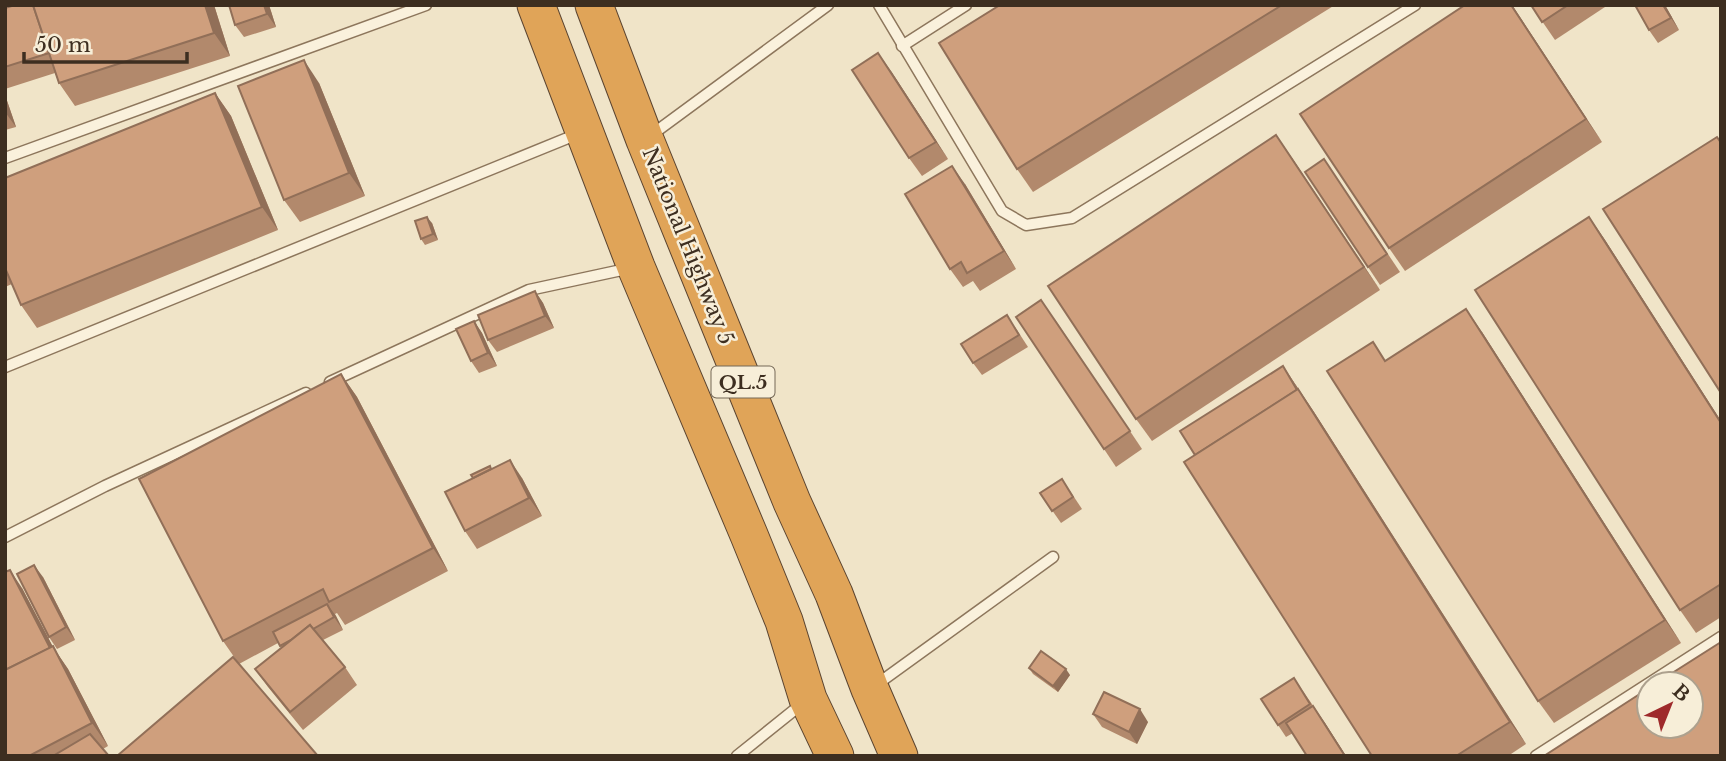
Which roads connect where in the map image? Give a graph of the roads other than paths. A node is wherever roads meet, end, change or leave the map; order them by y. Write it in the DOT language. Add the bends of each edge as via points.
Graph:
graph roads {
  1 [pos="426,5"];
  2 [pos="536,5"];
  3 [pos="594,5"];
  4 [pos="828,5"];
  5 [pos="879,5"];
  6 [pos="966,5"];
  7 [pos="1415,5"];
  8 [pos="902,46"];
  9 [pos="583,132"];
  10 [pos="645,140"];
  11 [pos="5,158"];
  12 [pos="636,267"];
  13 [pos="5,367"];
  14 [pos="5,537"];
  15 [pos="1053,557"];
  16 [pos="1721,637"];
  17 [pos="870,689"];
  18 [pos="808,699"];
  19 [pos="833,755"];
  20 [pos="737,756"];
  21 [pos="900,756"];
  22 [pos="1536,756"];
  1 -- 11 [label="lane"];
  2 -- 9 [label="highway, QL.5"];
  3 -- 10 [label="highway, National Highway 5 / QL.5"];
  4 -- 10 [label="lane"];
  5 -- 8 [label="lane"];
  6 -- 8 [label="lane"];
  7 -- 8 [label="lane" via="1072,218 1026,225 1002,211"];
  9 -- 12 [label="highway, QL.5"];
  9 -- 13 [label="lane"];
  10 -- 17 [label="highway, National Highway 5 / QL.5"];
  12 -- 14 [label="lane" via="529,290"];
  12 -- 18 [label="highway, QL.5" via="783,621"];
  15 -- 17 [label="lane"];
  16 -- 22 [label="lane"];
  17 -- 21 [label="highway, National Highway 5 / QL.5"];
  18 -- 19 [label="highway, QL.5"];
  18 -- 20 [label="lane"];
}
